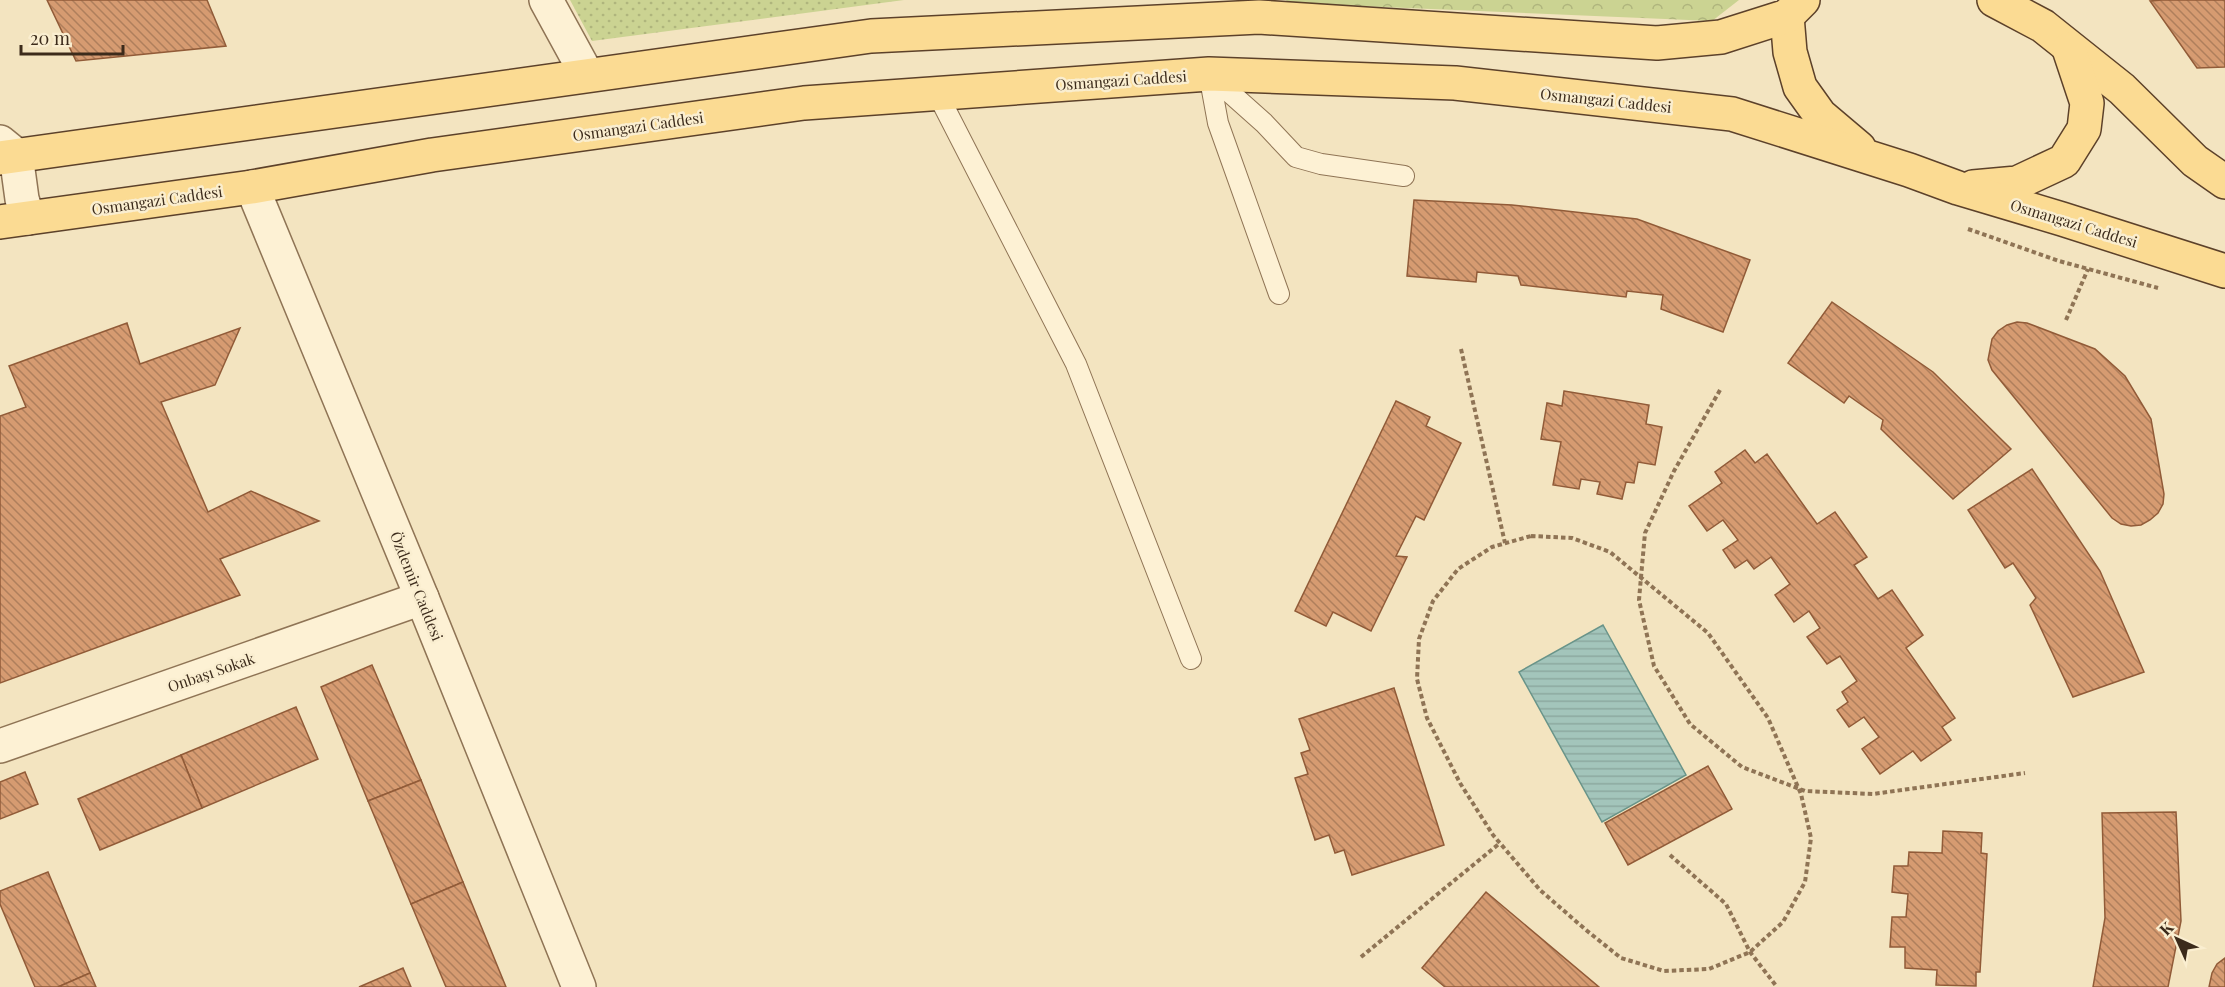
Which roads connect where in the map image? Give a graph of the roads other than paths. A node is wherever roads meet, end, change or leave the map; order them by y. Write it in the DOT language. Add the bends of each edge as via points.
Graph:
graph roads {
  1 [pos="546,0"];
  2 [pos="1994,0"];
  3 [pos="1795,8"];
  4 [pos="2037,13"];
  5 [pos="2069,49"];
  6 [pos="1209,74"];
  7 [pos="587,75"];
  8 [pos="937,93"];
  9 [pos="5,152"];
  10 [pos="1909,170"];
  11 [pos="1404,176"];
  12 [pos="2225,182"];
  13 [pos="252,187"];
  14 [pos="1958,188"];
  15 [pos="14,220"];
  16 [pos="2221,274"];
  17 [pos="1279,294"];
  18 [pos="422,598"];
  19 [pos="1191,659"];
  20 [pos="0,746"];
  21 [pos="579,987"];
  1 -- 7 [label="street"];
  2 -- 4 [label="main road"];
  3 -- 7 [label="main road" via="1721,37 1657,43 1259,17 871,36"];
  3 -- 10 [label="main road" via="1790,52 1800,87 1820,115 1856,146"];
  4 -- 5 [label="main road"];
  5 -- 12 [label="main road" via="2122,90 2195,161"];
  5 -- 14 [label="main road" via="2087,103 2084,129 2064,161 2017,183"];
  6 -- 8 [label="main road, Osmangazi Caddesi"];
  6 -- 10 [label="main road, Osmangazi Caddesi" via="1455,83 1732,114"];
  6 -- 11 [label="lane" via="1296,157"];
  6 -- 17 [label="lane" via="1218,123"];
  7 -- 9 [label="main road"];
  8 -- 13 [label="main road, Osmangazi Caddesi" via="804,103 432,155"];
  8 -- 19 [label="lane" via="1076,364"];
  9 -- 15 [label="street" via="21,199"];
  10 -- 14 [label="main road, Osmangazi Caddesi"];
  13 -- 15 [label="main road, Osmangazi Caddesi"];
  13 -- 18 [label="street, Özdemir Caddesi"];
  14 -- 16 [label="main road, Osmangazi Caddesi"];
  18 -- 20 [label="street, Onbaşı Sokak"];
  18 -- 21 [label="street, Özdemir Caddesi"];
}
